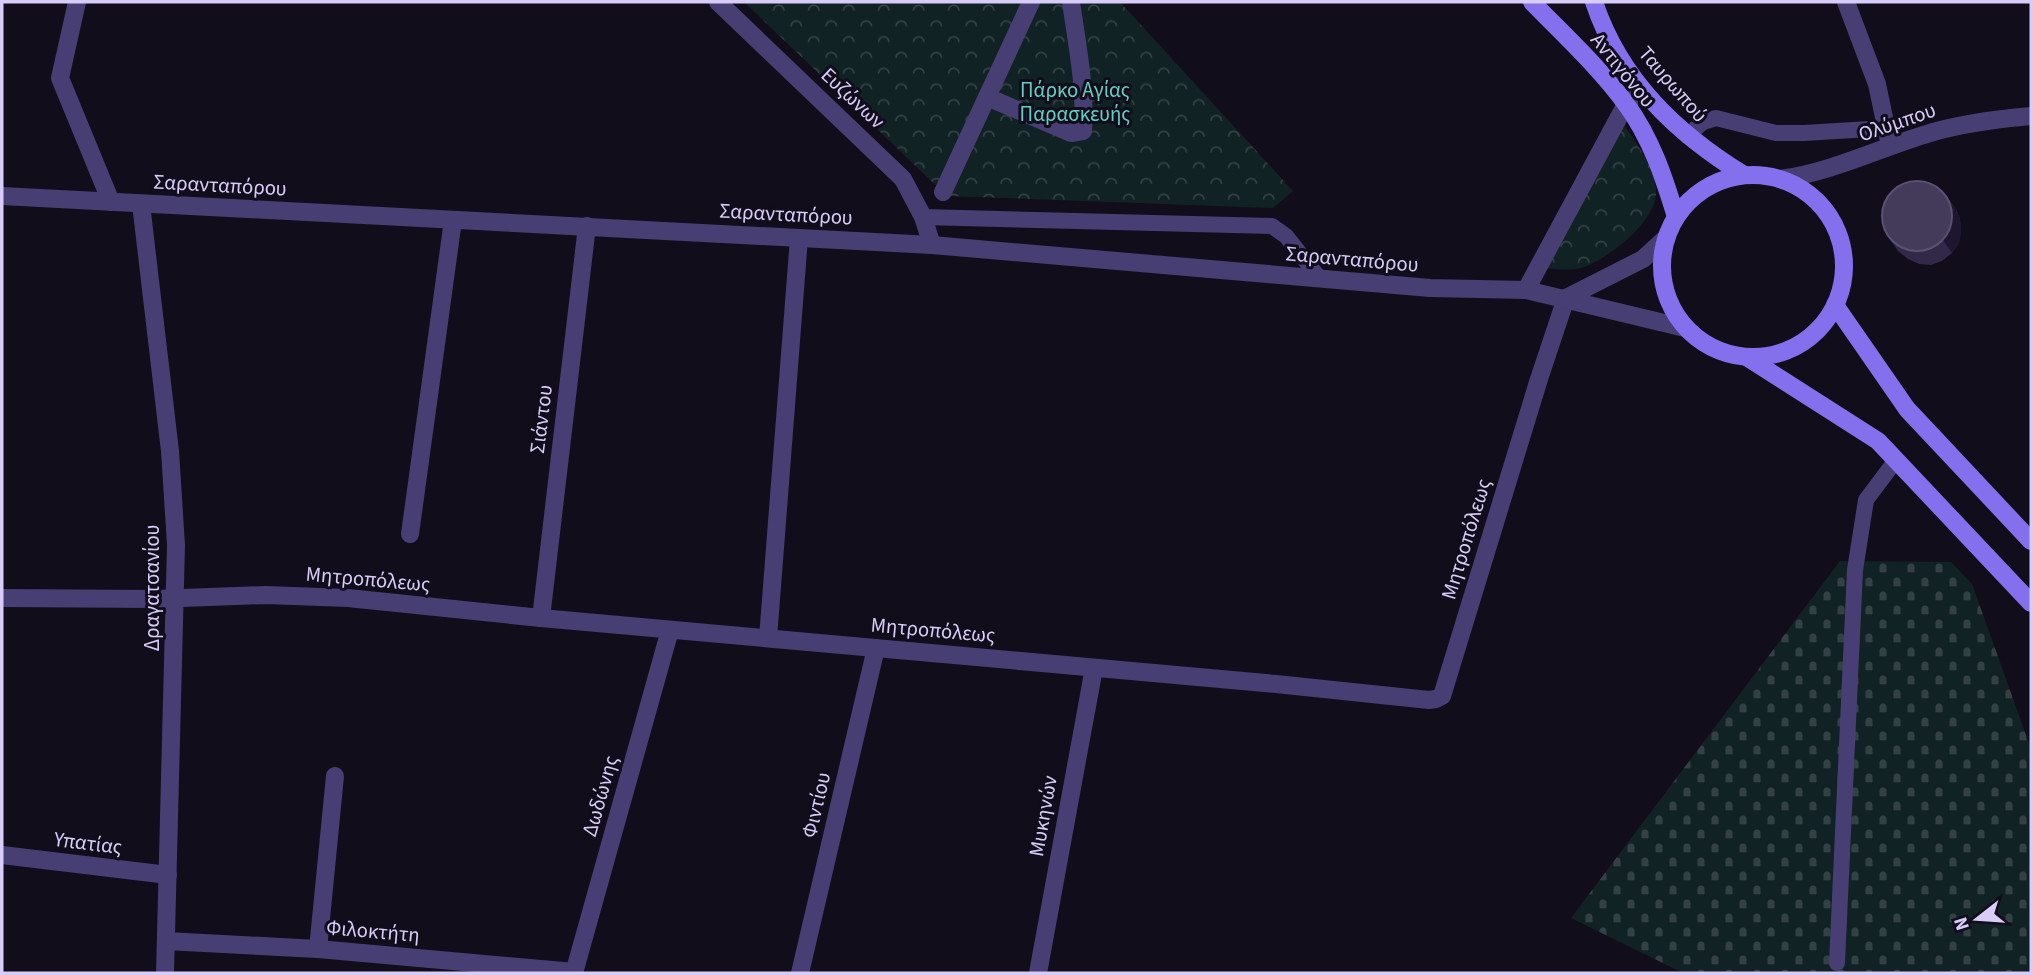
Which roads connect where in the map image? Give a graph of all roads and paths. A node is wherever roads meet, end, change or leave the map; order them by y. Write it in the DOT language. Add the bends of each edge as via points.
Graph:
graph roads {
  1 [pos="77,2"];
  2 [pos="718,2"];
  3 [pos="1031,2"];
  4 [pos="1071,2"];
  5 [pos="1532,2"];
  6 [pos="1594,2"];
  7 [pos="1846,2"];
  8 [pos="1643,90"];
  9 [pos="987,97"];
  10 [pos="1626,104"];
  11 [pos="2031,116"];
  12 [pos="1687,136"];
  13 [pos="1888,137"];
  14 [pos="1744,175"];
  15 [pos="1780,179"];
  16 [pos="943,192"];
  17 [pos="2,196"];
  18 [pos="111,202"];
  19 [pos="141,204"];
  20 [pos="923,217"];
  21 [pos="1676,217"];
  22 [pos="453,220"];
  23 [pos="587,226"];
  24 [pos="799,237"];
  25 [pos="1666,238"];
  26 [pos="932,245"];
  27 [pos="1320,279"];
  28 [pos="1526,290"];
  29 [pos="1566,298"];
  30 [pos="1835,305"];
  31 [pos="1685,328"];
  32 [pos="1748,358"];
  33 [pos="1896,460"];
  34 [pos="410,534"];
  35 [pos="2031,541"];
  36 [pos="2,598"];
  37 [pos="176,598"];
  38 [pos="2031,603"];
  39 [pos="541,618"];
  40 [pos="670,630"];
  41 [pos="768,638"];
  42 [pos="876,648"];
  43 [pos="1094,668"];
  44 [pos="335,776"];
  45 [pos="2,855"];
  46 [pos="168,875"];
  47 [pos="166,941"];
  48 [pos="318,950"];
  49 [pos="1837,963"];
  50 [pos="575,972"];
  51 [pos="165,973"];
  52 [pos="800,973"];
  53 [pos="1038,973"];
  1 -- 18 [label="street" via="61,78"];
  2 -- 20 [label="street, Ευζώνων" via="903,179"];
  3 -- 9 [label="street"];
  4 -- 9 [label="street" via="1083,131 1071,133"];
  5 -- 10 [label="main road, Αντιγόνου"];
  6 -- 8 [label="main road, Ταυρωπού" via="1616,52"];
  7 -- 13 [label="street" via="1877,84"];
  8 -- 10 [label="street"];
  8 -- 12 [label="main road, Ταυρωπού"];
  9 -- 16 [label="street"];
  10 -- 21 [label="main road, Αντιγόνου" via="1661,167"];
  10 -- 28 [label="street"];
  11 -- 13 [label="street, Ολύμπου"];
  12 -- 13 [label="lane" via="1716,118 1776,132"];
  12 -- 14 [label="main road, Ταυρωπού"];
  13 -- 15 [label="street, Ολύμπου" via="1831,169"];
  14 -- 15 [label="main road"];
  14 -- 21 [label="main road" via="1705,188"];
  15 -- 30 [label="main road" via="1817,202 1840,240 1844,262"];
  17 -- 18 [label="street, Σαρανταπόρου"];
  18 -- 19 [label="street, Σαρανταπόρου"];
  19 -- 22 [label="street, Σαρανταπόρου"];
  19 -- 37 [label="street, Δραγατσανίου" via="170,451"];
  20 -- 26 [label="street, Ευζώνων"];
  20 -- 27 [label="lane" via="1272,226 1286,236"];
  21 -- 25 [label="main road"];
  22 -- 23 [label="street, Σαρανταπόρου"];
  22 -- 34 [label="street"];
  23 -- 24 [label="street, Σαρανταπόρου"];
  23 -- 39 [label="street, Σιάντου"];
  24 -- 26 [label="street, Σαρανταπόρου"];
  24 -- 41 [label="street"];
  25 -- 29 [label="street" via="1643,259"];
  25 -- 31 [label="main road" via="1663,286"];
  26 -- 27 [label="street, Σαρανταπόρου"];
  27 -- 28 [label="street, Σαρανταπόρου"];
  28 -- 29 [label="street, Σαρανταπόρου"];
  29 -- 31 [label="street, Σαρανταπόρου"];
  29 -- 43 [label="street, Μητροπόλεως" via="1443,696 1429,700"];
  30 -- 32 [label="main road" via="1826,321 1800,345"];
  30 -- 35 [label="main road" via="1907,409"];
  31 -- 32 [label="main road" via="1703,344"];
  32 -- 33 [label="main road" via="1878,441"];
  33 -- 38 [label="main road"];
  33 -- 49 [label="lane" via="1866,500 1855,570"];
  36 -- 37 [label="street, Μητροπόλεως"];
  37 -- 39 [label="street, Μητροπόλεως" via="348,598"];
  37 -- 46 [label="street, Δραγατσανίου"];
  39 -- 40 [label="street, Μητροπόλεως"];
  40 -- 41 [label="street, Μητροπόλεως"];
  40 -- 50 [label="street, Δωδώνης"];
  41 -- 42 [label="street, Μητροπόλεως"];
  42 -- 43 [label="street, Μητροπόλεως"];
  42 -- 52 [label="street, Φιντίου"];
  43 -- 53 [label="street, Μυκηνών"];
  44 -- 48 [label="street"];
  45 -- 46 [label="street, Υπατίας"];
  46 -- 47 [label="street, Δραγατσανίου"];
  47 -- 48 [label="street, Φιλοκτήτη"];
  47 -- 51 [label="street, Δραγατσανίου"];
  48 -- 50 [label="street, Φιλοκτήτη"];
}
